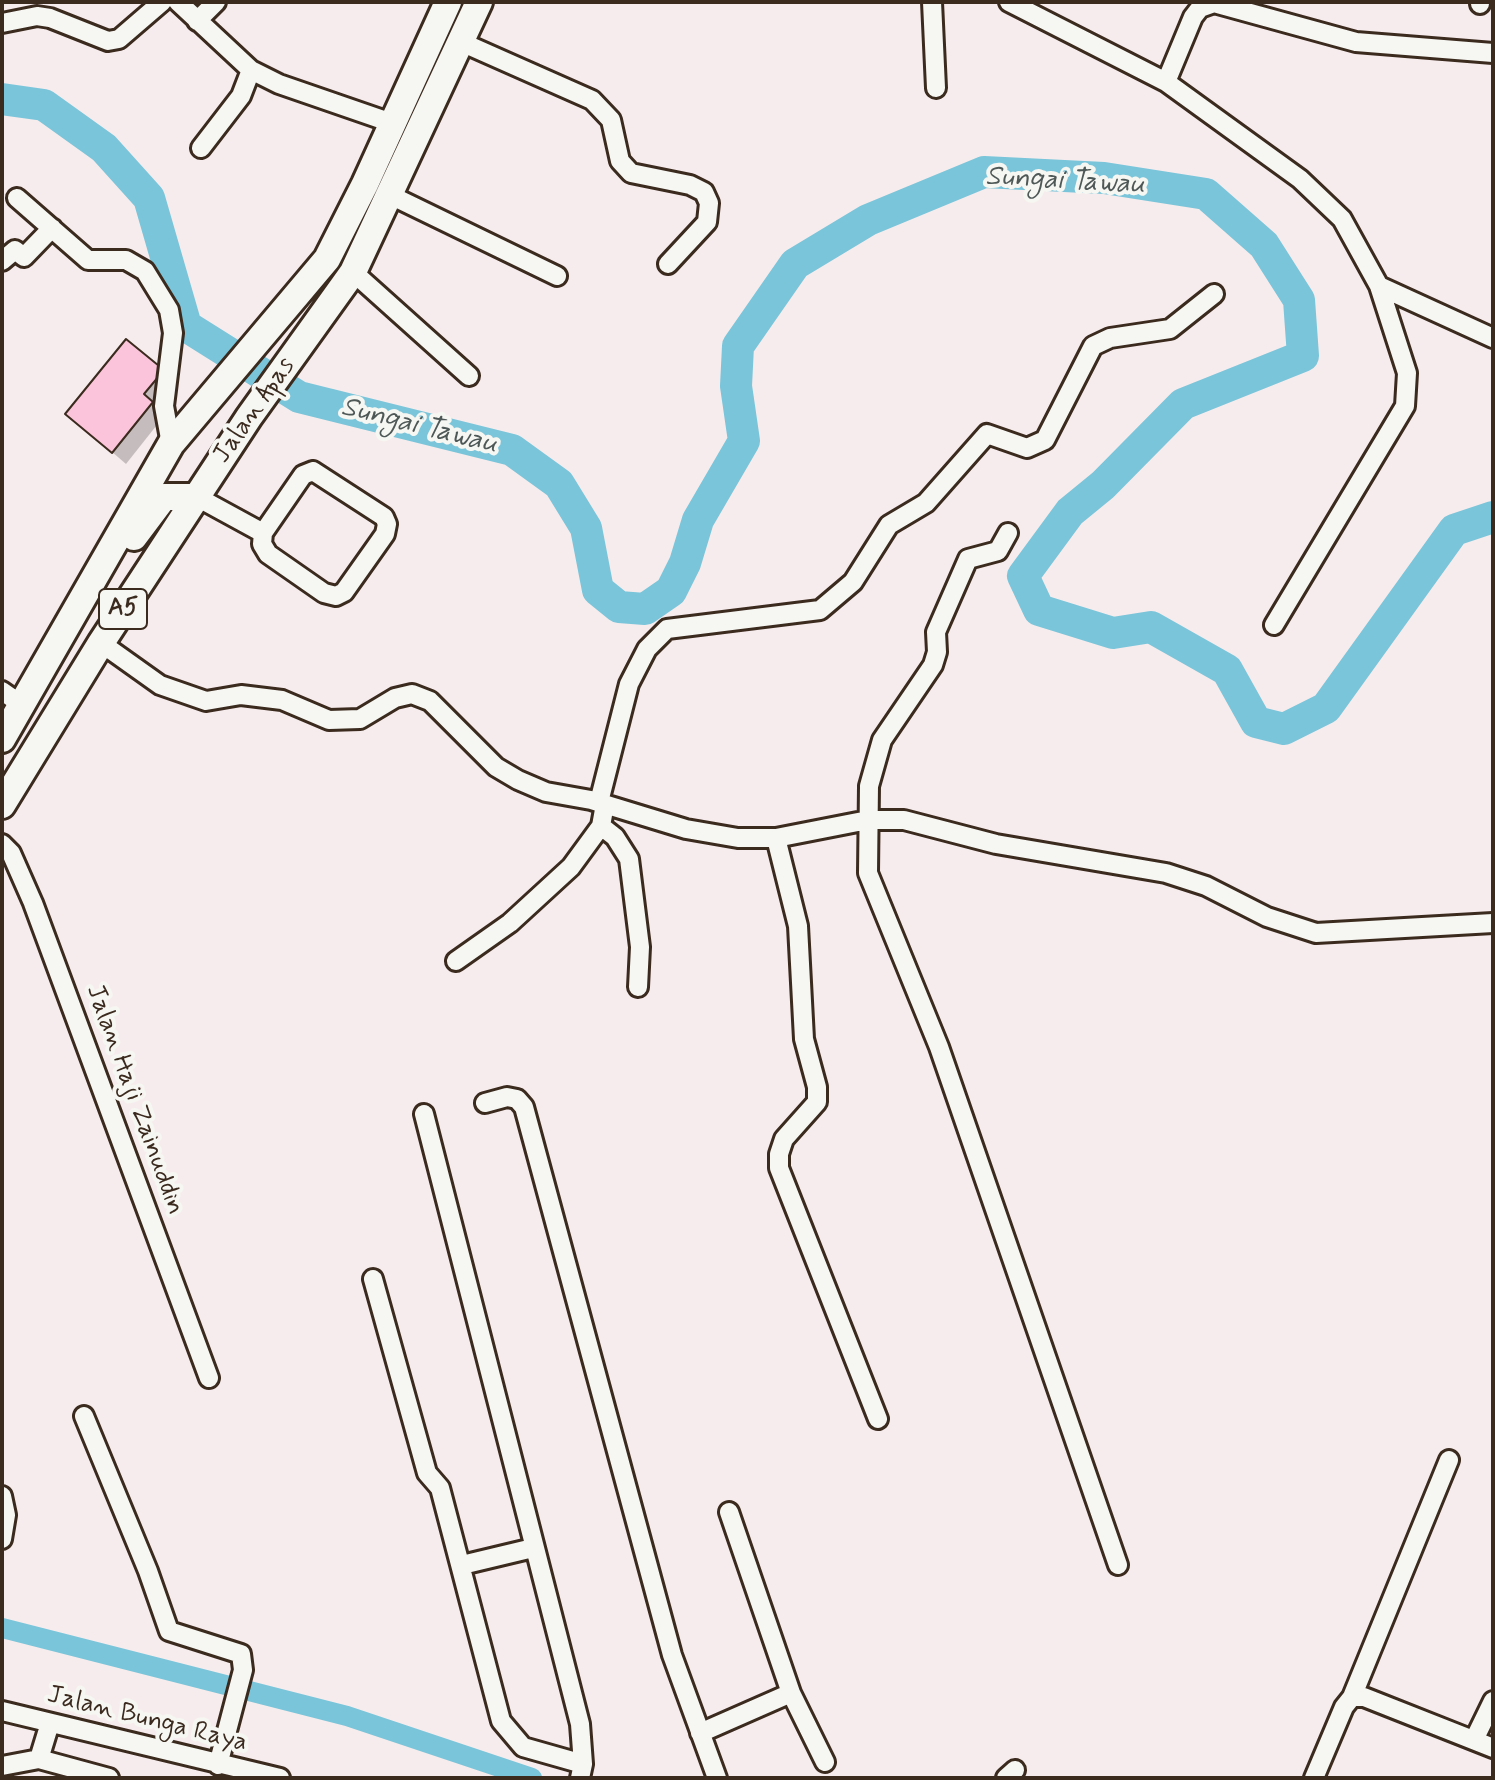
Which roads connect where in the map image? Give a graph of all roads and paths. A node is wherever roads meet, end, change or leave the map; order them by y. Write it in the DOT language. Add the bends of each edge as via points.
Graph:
graph roads {
  1 [pos="162,2"];
  2 [pos="178,2"];
  3 [pos="216,2"];
  4 [pos="448,2"];
  5 [pos="479,2"];
  6 [pos="932,2"];
  7 [pos="1009,2"];
  8 [pos="197,21"];
  9 [pos="2,23"];
  10 [pos="461,42"];
  11 [pos="1493,53"];
  12 [pos="251,70"];
  13 [pos="448,70"];
  14 [pos="1166,82"];
  15 [pos="936,88"];
  16 [pos="392,123"];
  17 [pos="201,148"];
  18 [pos="390,195"];
  19 [pos="17,198"];
  20 [pos="52,228"];
  21 [pos="2,261"];
  22 [pos="668,264"];
  23 [pos="353,272"];
  24 [pos="557,276"];
  25 [pos="1379,286"];
  26 [pos="1214,294"];
  27 [pos="1493,338"];
  28 [pos="469,376"];
  29 [pos="171,444"];
  30 [pos="197,497"];
  31 [pos="263,533"];
  32 [pos="1008,533"];
  33 [pos="107,557"];
  34 [pos="1274,625"];
  35 [pos="101,643"];
  36 [pos="12,698"];
  37 [pos="2,739"];
  38 [pos="602,803"];
  39 [pos="2,805"];
  40 [pos="868,820"];
  41 [pos="601,826"];
  42 [pos="776,838"];
  43 [pos="2,844"];
  44 [pos="1493,923"];
  45 [pos="456,961"];
  46 [pos="638,987"];
  47 [pos="485,1103"];
  48 [pos="424,1114"];
  49 [pos="373,1279"];
  50 [pos="209,1378"];
  51 [pos="84,1416"];
  52 [pos="878,1419"];
  53 [pos="1449,1460"];
  54 [pos="2,1496"];
  55 [pos="729,1512"];
  56 [pos="2,1539"];
  57 [pos="533,1548"];
  58 [pos="462,1565"];
  59 [pos="1118,1565"];
  60 [pos="791,1693"];
  61 [pos="1352,1697"];
  62 [pos="1493,1701"];
  63 [pos="2,1711"];
  64 [pos="50,1723"];
  65 [pos="700,1733"];
  66 [pos="1474,1740"];
  67 [pos="1493,1748"];
  68 [pos="39,1759"];
  69 [pos="825,1762"];
  70 [pos="218,1765"];
  71 [pos="2,1766"];
  72 [pos="581,1772"];
  73 [pos="254,1776"];
  74 [pos="109,1778"];
  75 [pos="280,1778"];
  76 [pos="717,1778"];
  77 [pos="1314,1778"];
  1 -- 9 [label="street" via="119,39 108,41 50,18"];
  2 -- 8 [label="street"];
  3 -- 8 [label="street"];
  4 -- 16 [label="highway, Jalan Apas / A5"];
  5 -- 10 [label="highway, Jalan Apas / A5"];
  6 -- 15 [label="street"];
  7 -- 14 [label="street"];
  8 -- 12 [label="street"];
  10 -- 13 [label="highway, Jalan Apas / A5"];
  10 -- 22 [label="street" via="592,100 611,120 620,161 631,173 704,192 707,222"];
  11 -- 14 [label="street" via="1356,42 1214,3 1193,17"];
  12 -- 16 [label="street"];
  12 -- 17 [label="street" via="241,96"];
  13 -- 16 [label="highway" via="413,115"];
  13 -- 18 [label="highway, Jalan Apas / A5"];
  14 -- 25 [label="street" via="1328,205 1353,234"];
  16 -- 29 [label="highway, Jalan Apas / A5" via="327,259"];
  18 -- 23 [label="highway, Jalan Apas / A5"];
  18 -- 24 [label="street"];
  19 -- 20 [label="street"];
  20 -- 21 [label="street" via="24,257 15,250"];
  20 -- 29 [label="street" via="88,260 137,264 169,310 173,333 164,406"];
  23 -- 28 [label="street"];
  23 -- 30 [label="highway, Jalan Apas / A5"];
  25 -- 27 [label="street"];
  25 -- 34 [label="street" via="1407,373 1405,406"];
  26 -- 38 [label="street" via="1170,329 1110,338 1093,346 1045,440 1027,448 987,434 926,503 889,525 853,582 820,610 667,629 647,649 629,684"];
  29 -- 33 [label="highway, Jalan Apas / A5"];
  30 -- 31 [label="street"];
  30 -- 33 [label="highway" via="164,497 117,555"];
  30 -- 35 [label="highway, Jalan Apas / A5"];
  31 -- 31 [label="street" via="303,475 313,471 387,524 344,592 336,596 268,554"];
  32 -- 40 [label="street" via="998,551 968,559 936,632 933,665 882,740 871,773"];
  33 -- 36 [label="highway, Jalan Apas / A5"];
  35 -- 38 [label="street" via="160,685 206,701 241,695 282,700 329,720 360,719 412,694 430,701 496,767 518,780 546,792"];
  35 -- 39 [label="highway, Jalan Apas / A5"];
  36 -- 37 [label="highway, Jalan Apas / A5"];
  38 -- 41 [label="street"];
  38 -- 42 [label="street" via="686,829"];
  40 -- 42 [label="street"];
  40 -- 44 [label="street" via="904,820 996,844 1166,873 1316,933"];
  40 -- 59 [label="street" via="868,873 939,1047"];
  41 -- 45 [label="street" via="571,867 510,923"];
  41 -- 46 [label="street" via="629,859 640,947"];
  42 -- 52 [label="street" via="798,926 804,1039 817,1087 817,1102 784,1139 779,1168"];
  43 -- 50 [label="street, Jalan Haji Zainuddin" via="33,903"];
  47 -- 65 [label="street" via="507,1097 524,1107 672,1655"];
  48 -- 57 [label="street"];
  49 -- 58 [label="street" via="427,1473 440,1488"];
  51 -- 70 [label="street" via="169,1631 241,1654 243,1670"];
  53 -- 61 [label="street"];
  54 -- 56 [label="street"];
  55 -- 60 [label="street"];
  57 -- 58 [label="street"];
  57 -- 72 [label="street" via="580,1724"];
  58 -- 72 [label="street" via="501,1721 523,1747"];
  60 -- 65 [label="street"];
  60 -- 69 [label="street"];
  61 -- 66 [label="street"];
  61 -- 77 [label="street"];
  62 -- 66 [label="street"];
  63 -- 64 [label="street, Jalan Bunga Raya"];
  64 -- 68 [label="street"];
  64 -- 70 [label="street, Jalan Bunga Raya"];
  65 -- 76 [label="street"];
  66 -- 67 [label="street"];
  68 -- 71 [label="street"];
  68 -- 74 [label="street"];
  70 -- 73 [label="street, Jalan Bunga Raya"];
  73 -- 75 [label="street, Jalan Bunga Raya"];
}
